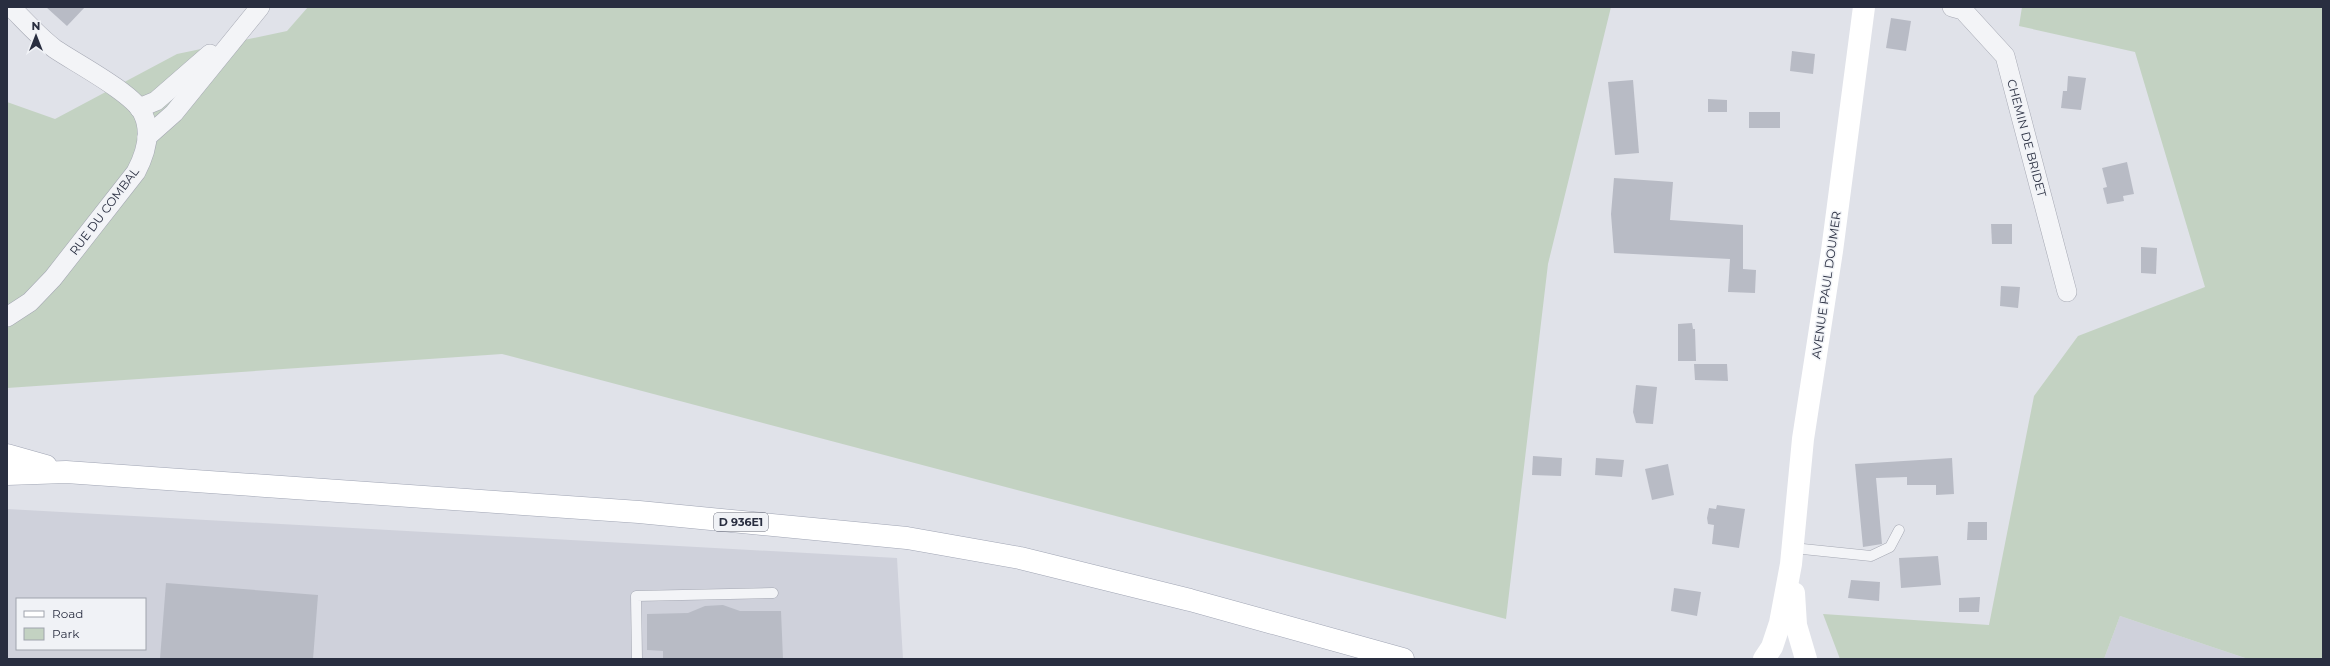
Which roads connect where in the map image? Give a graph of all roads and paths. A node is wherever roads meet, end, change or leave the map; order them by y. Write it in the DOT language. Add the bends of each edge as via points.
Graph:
graph roads {
  1 [pos="11,7"];
  2 [pos="260,7"];
  3 [pos="1864,7"];
  4 [pos="1952,7"];
  5 [pos="247,21"];
  6 [pos="139,108"];
  7 [pos="147,137"];
  8 [pos="2067,292"];
  9 [pos="7,317"];
  10 [pos="7,455"];
  11 [pos="66,472"];
  12 [pos="7,474"];
  13 [pos="1899,530"];
  14 [pos="1792,556"];
  15 [pos="772,593"];
  16 [pos="637,659"];
  17 [pos="1402,659"];
  18 [pos="1764,659"];
  19 [pos="1806,659"];
  1 -- 6 [label="street" via="54,48 102,79"];
  2 -- 5 [label="street"];
  3 -- 14 [label="main road, AVENUE PAUL DOUMER" via="1832,251 1803,439"];
  4 -- 8 [label="street, CHEMIN DE BRIDET" via="1963,10 2005,56"];
  5 -- 6 [label="street" via="156,101"];
  5 -- 7 [label="street" via="174,113"];
  6 -- 7 [label="street, RUE DU COMBAL" via="147,125"];
  7 -- 9 [label="street, RUE DU COMBAL" via="142,160 131,178 52,278 30,302"];
  10 -- 11 [label="main road, D 936E1"];
  11 -- 12 [label="main road, D 936E1"];
  11 -- 17 [label="main road, D 936E1" via="639,512 907,538 1020,558 1190,600"];
  13 -- 14 [label="lane" via="1890,547 1872,556"];
  14 -- 18 [label="main road" via="1780,623 1772,647"];
  14 -- 19 [label="main road" via="1796,625"];
  15 -- 16 [label="lane" via="636,596"];
}
